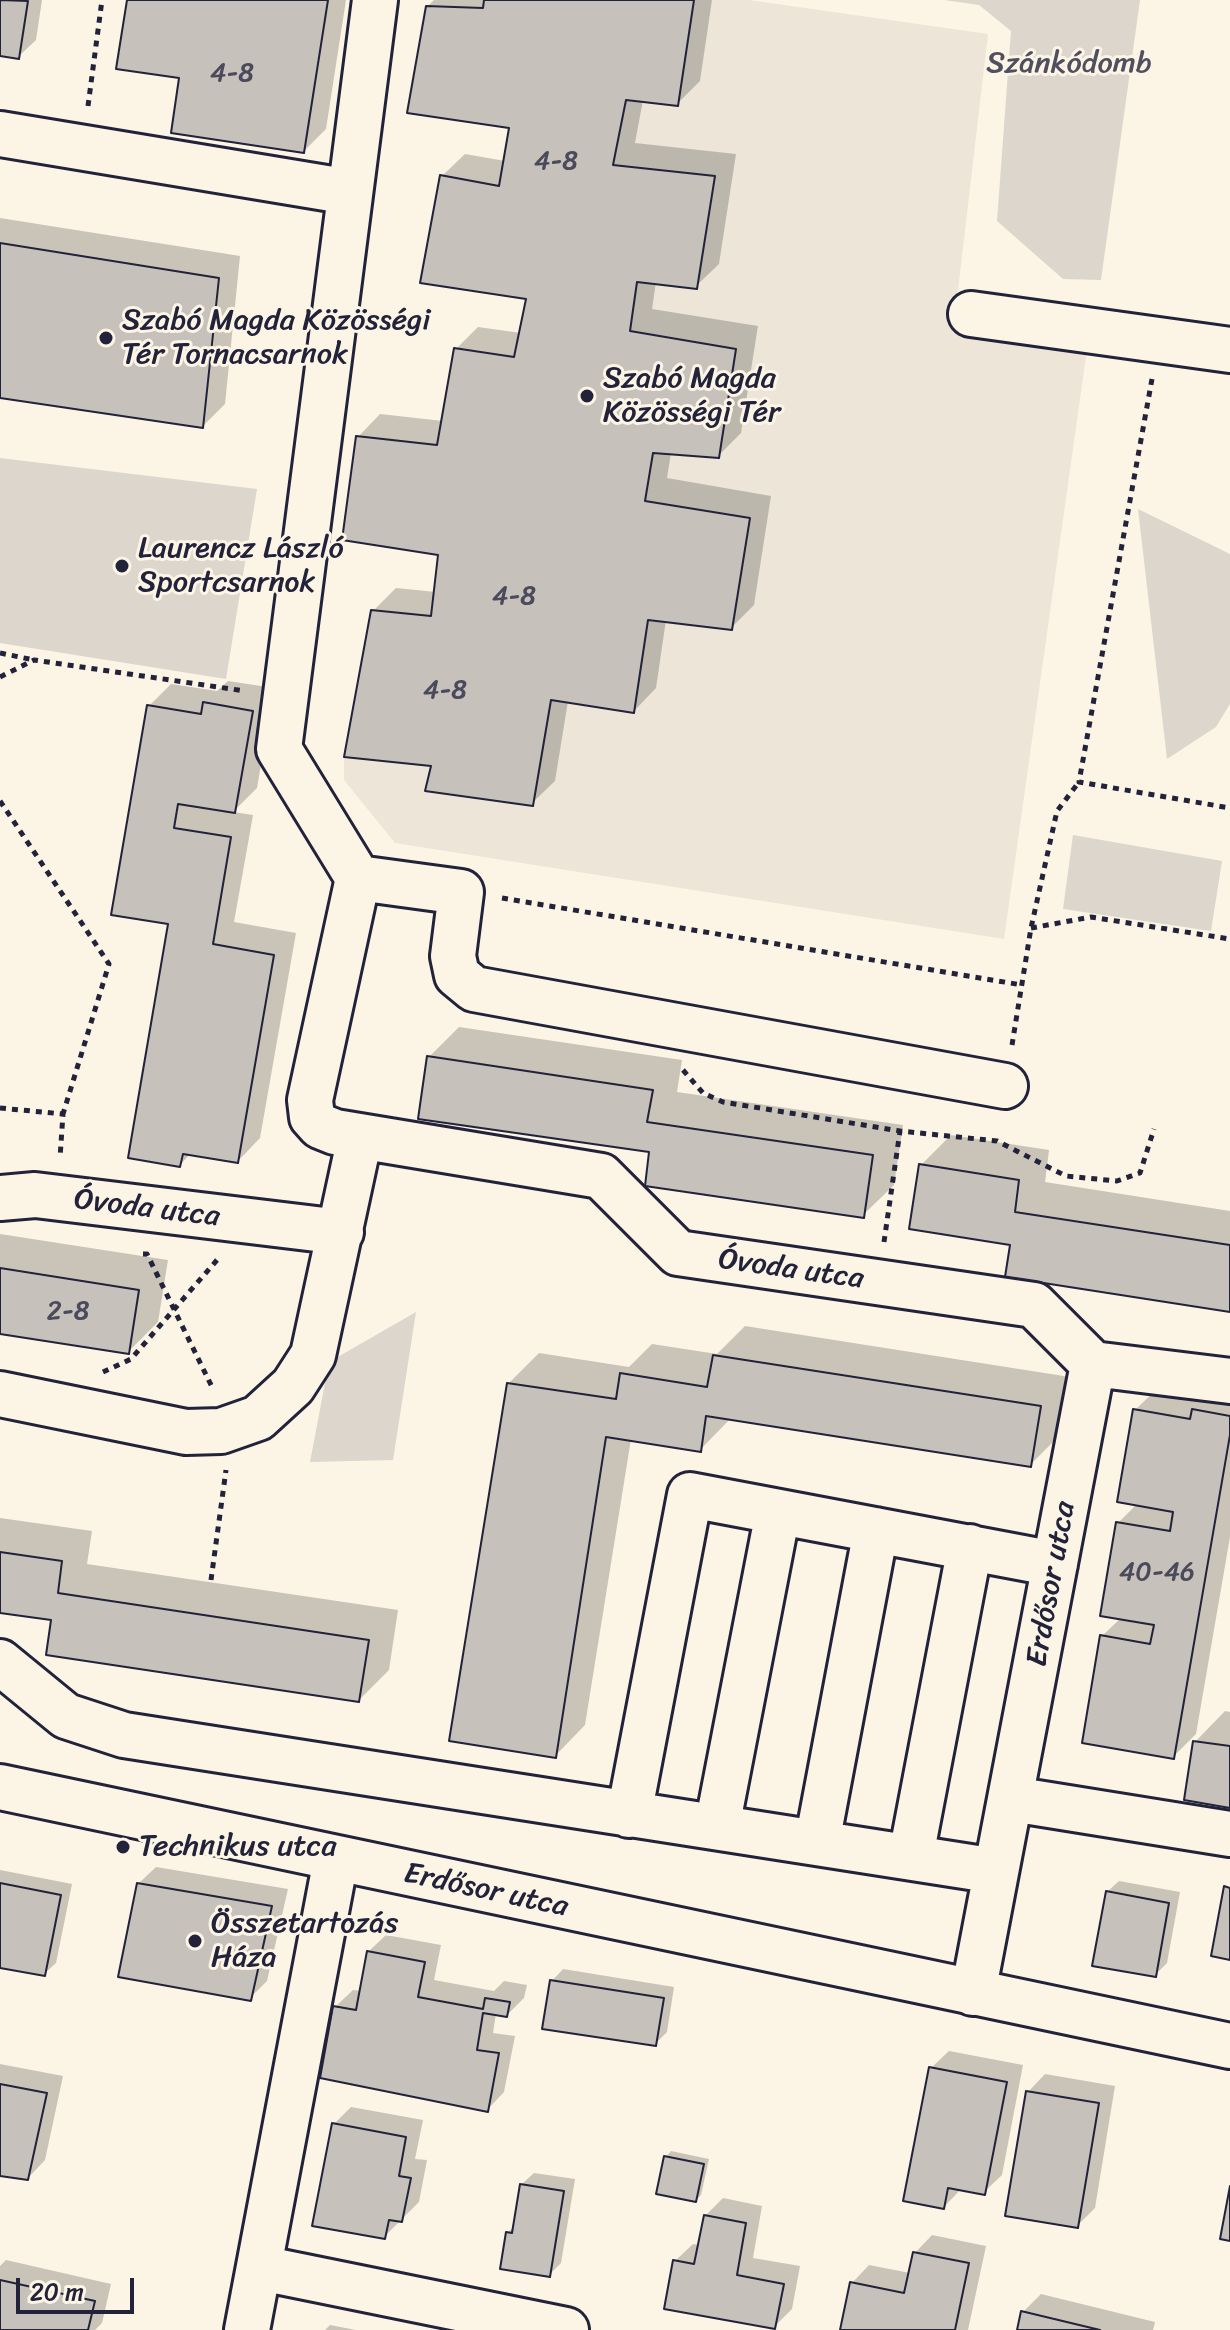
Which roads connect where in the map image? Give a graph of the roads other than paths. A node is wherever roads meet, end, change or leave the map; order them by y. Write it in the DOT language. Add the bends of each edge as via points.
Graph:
graph roads {
  1 [pos="375,0"];
  2 [pos="0,134"];
  3 [pos="350,192"];
  4 [pos="971,314"];
  5 [pos="1230,350"];
  6 [pos="358,878"];
  7 [pos="1005,1086"];
  8 [pos="360,1137"];
  9 [pos="23,1193"];
  10 [pos="341,1232"];
  11 [pos="1093,1364"];
  12 [pos="1230,1381"];
  13 [pos="21,1398"];
  14 [pos="778,1512"];
  15 [pos="876,1530"];
  16 [pos="970,1547"];
  17 [pos="1055,1564"];
  18 [pos="0,1662"];
  19 [pos="0,1787"];
  20 [pos="1012,1799"];
  21 [pos="629,1815"];
  22 [pos="717,1827"];
  23 [pos="1230,1834"];
  24 [pos="817,1843"];
  25 [pos="911,1856"];
  26 [pos="336,1859"];
  27 [pos="996,1871"];
  28 [pos="973,1993"];
  29 [pos="1230,2046"];
  30 [pos="261,2268"];
  31 [pos="247,2330"];
  32 [pos="566,2330"];
  1 -- 3 [label="street"];
  2 -- 3 [label="street"];
  3 -- 6 [label="street" via="279,749"];
  4 -- 5 [label="street"];
  6 -- 7 [label="street" via="461,892 453,956 457,975 474,989"];
  6 -- 8 [label="street, Óvoda utca" via="310,1100 312,1117 320,1126"];
  8 -- 10 [label="street"];
  8 -- 11 [label="street, Óvoda utca" via="601,1176 678,1253 1034,1305"];
  9 -- 10 [label="street, Óvoda utca"];
  10 -- 13 [label="street" via="313,1355 293,1386 258,1418 232,1428 186,1432"];
  11 -- 12 [label="street"];
  11 -- 17 [label="street, Erdősor utca"];
  14 -- 15 [label="street"];
  14 -- 21 [label="street" via="690,1495"];
  14 -- 22 [label="street"];
  15 -- 16 [label="street"];
  15 -- 24 [label="street"];
  16 -- 17 [label="street"];
  16 -- 25 [label="street"];
  17 -- 20 [label="street, Erdősor utca"];
  18 -- 21 [label="street" via="66,1716 124,1735"];
  19 -- 26 [label="street, Erdősor utca"];
  20 -- 23 [label="street"];
  20 -- 27 [label="street, Erdősor utca"];
  21 -- 22 [label="street"];
  22 -- 24 [label="street"];
  24 -- 25 [label="street"];
  25 -- 27 [label="street"];
  26 -- 28 [label="street, Erdősor utca"];
  26 -- 30 [label="street"];
  27 -- 28 [label="street, Erdősor utca"];
  28 -- 29 [label="street, Erdősor utca"];
  30 -- 31 [label="street"];
  30 -- 32 [label="street"];
}
